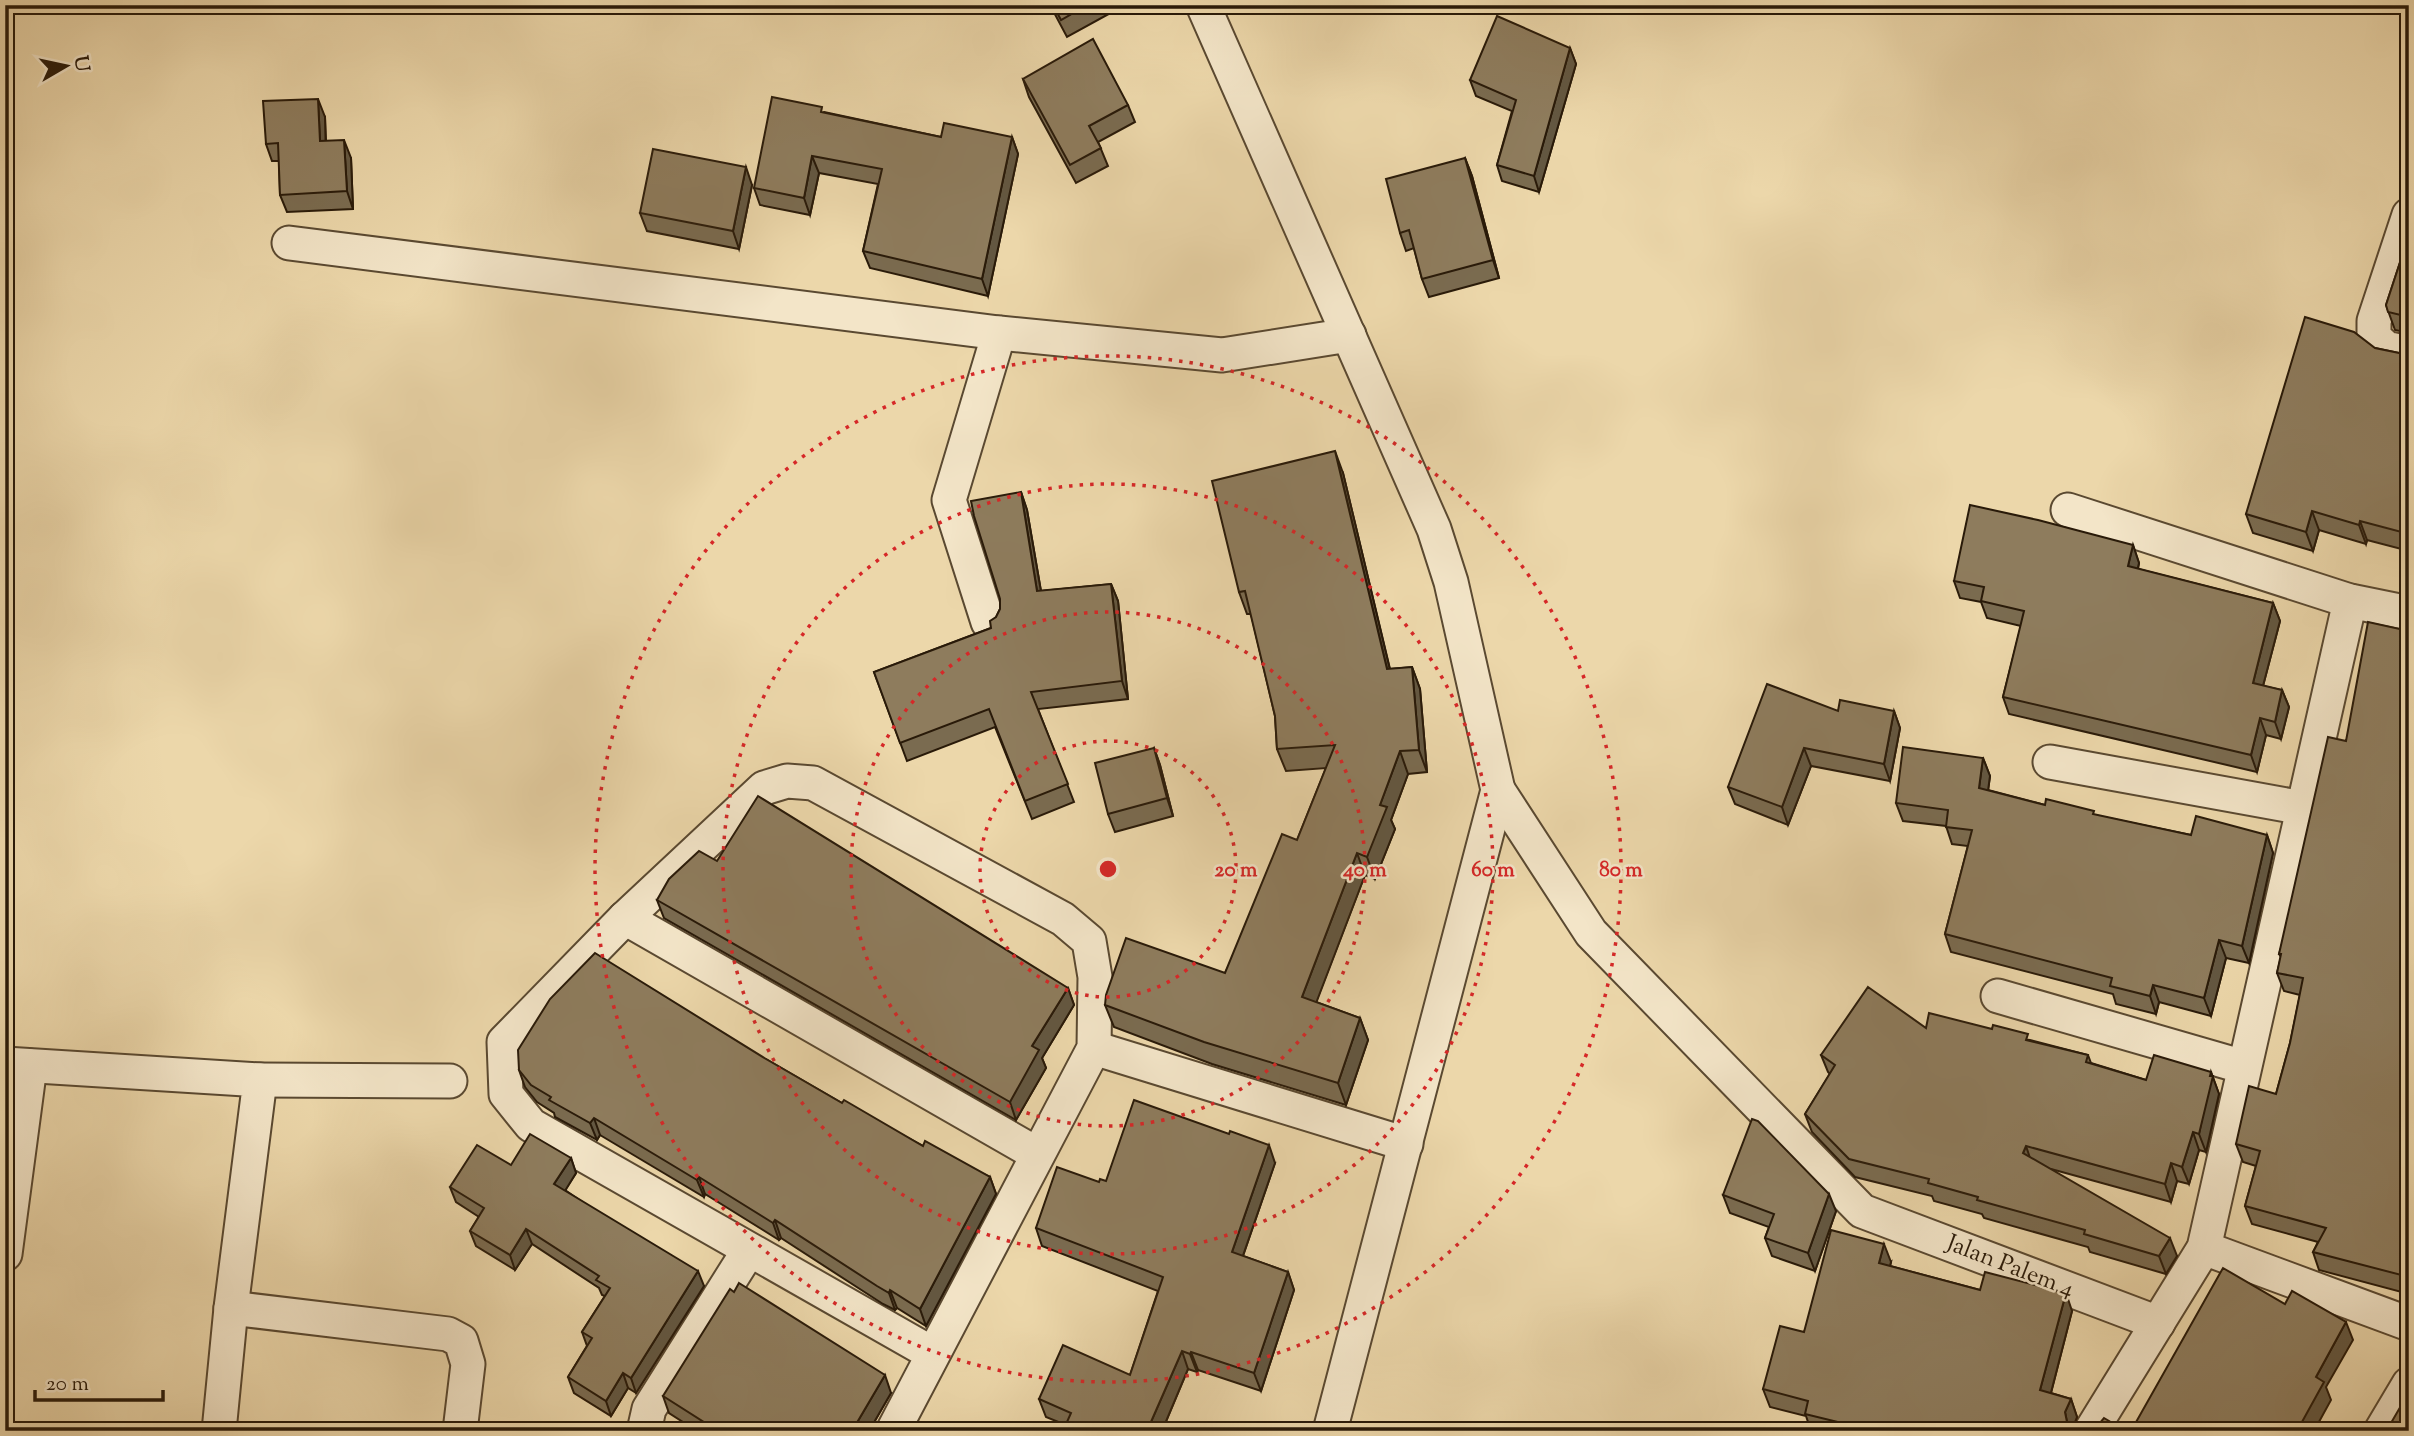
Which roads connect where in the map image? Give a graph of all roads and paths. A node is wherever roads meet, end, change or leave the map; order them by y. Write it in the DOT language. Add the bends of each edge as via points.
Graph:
graph roads {
  1 [pos="1203,5"];
  2 [pos="2409,215"];
  3 [pos="289,243"];
  4 [pos="999,333"];
  5 [pos="1349,335"];
  6 [pos="2409,353"];
  7 [pos="2067,510"];
  8 [pos="2350,601"];
  9 [pos="2409,613"];
  10 [pos="988,622"];
  11 [pos="2050,762"];
  12 [pos="1498,790"];
  13 [pos="2303,808"];
  14 [pos="625,918"];
  15 [pos="1998,996"];
  16 [pos="1094,1048"];
  17 [pos="18,1065"];
  18 [pos="2244,1067"];
  19 [pos="260,1080"];
  20 [pos="450,1081"];
  21 [pos="1406,1144"];
  22 [pos="1037,1154"];
  23 [pos="2204,1248"];
  24 [pos="749,1250"];
  25 [pos="5,1254"];
  26 [pos="231,1308"];
  27 [pos="2158,1323"];
  28 [pos="2409,1324"];
  29 [pos="933,1354"];
  30 [pos="2409,1384"];
  31 [pos="219,1431"];
  32 [pos="460,1431"];
  33 [pos="644,1431"];
  34 [pos="892,1431"];
  35 [pos="1330,1431"];
  36 [pos="2091,1431"];
  37 [pos="2381,1431"];
  1 -- 5 [label="street"];
  2 -- 6 [label="street" via="2374,321 2374,337 2386,348"];
  3 -- 4 [label="street"];
  4 -- 5 [label="street" via="1222,355"];
  4 -- 10 [label="street" via="949,500"];
  5 -- 12 [label="street" via="1434,529 1451,582"];
  7 -- 8 [label="street"];
  8 -- 9 [label="street"];
  8 -- 13 [label="street"];
  11 -- 13 [label="street"];
  12 -- 21 [label="street"];
  12 -- 27 [label="street, Jalan Palem 4" via="1591,933 1863,1211"];
  13 -- 18 [label="street"];
  14 -- 16 [label="street" via="764,788 787,781 813,783 1063,919 1089,941 1095,976"];
  14 -- 22 [label="street"];
  14 -- 24 [label="street" via="504,1042 506,1094 531,1125"];
  15 -- 18 [label="street"];
  16 -- 21 [label="street"];
  16 -- 22 [label="street"];
  17 -- 19 [label="street"];
  17 -- 25 [label="street"];
  18 -- 23 [label="street"];
  19 -- 20 [label="street"];
  19 -- 26 [label="street"];
  21 -- 35 [label="street"];
  22 -- 29 [label="street"];
  23 -- 27 [label="street"];
  23 -- 28 [label="street"];
  24 -- 29 [label="street"];
  24 -- 33 [label="street" via="649,1409"];
  26 -- 31 [label="street"];
  26 -- 32 [label="street" via="448,1334 461,1341 468,1364"];
  27 -- 36 [label="street"];
  29 -- 34 [label="street"];
  30 -- 37 [label="street"];
}
